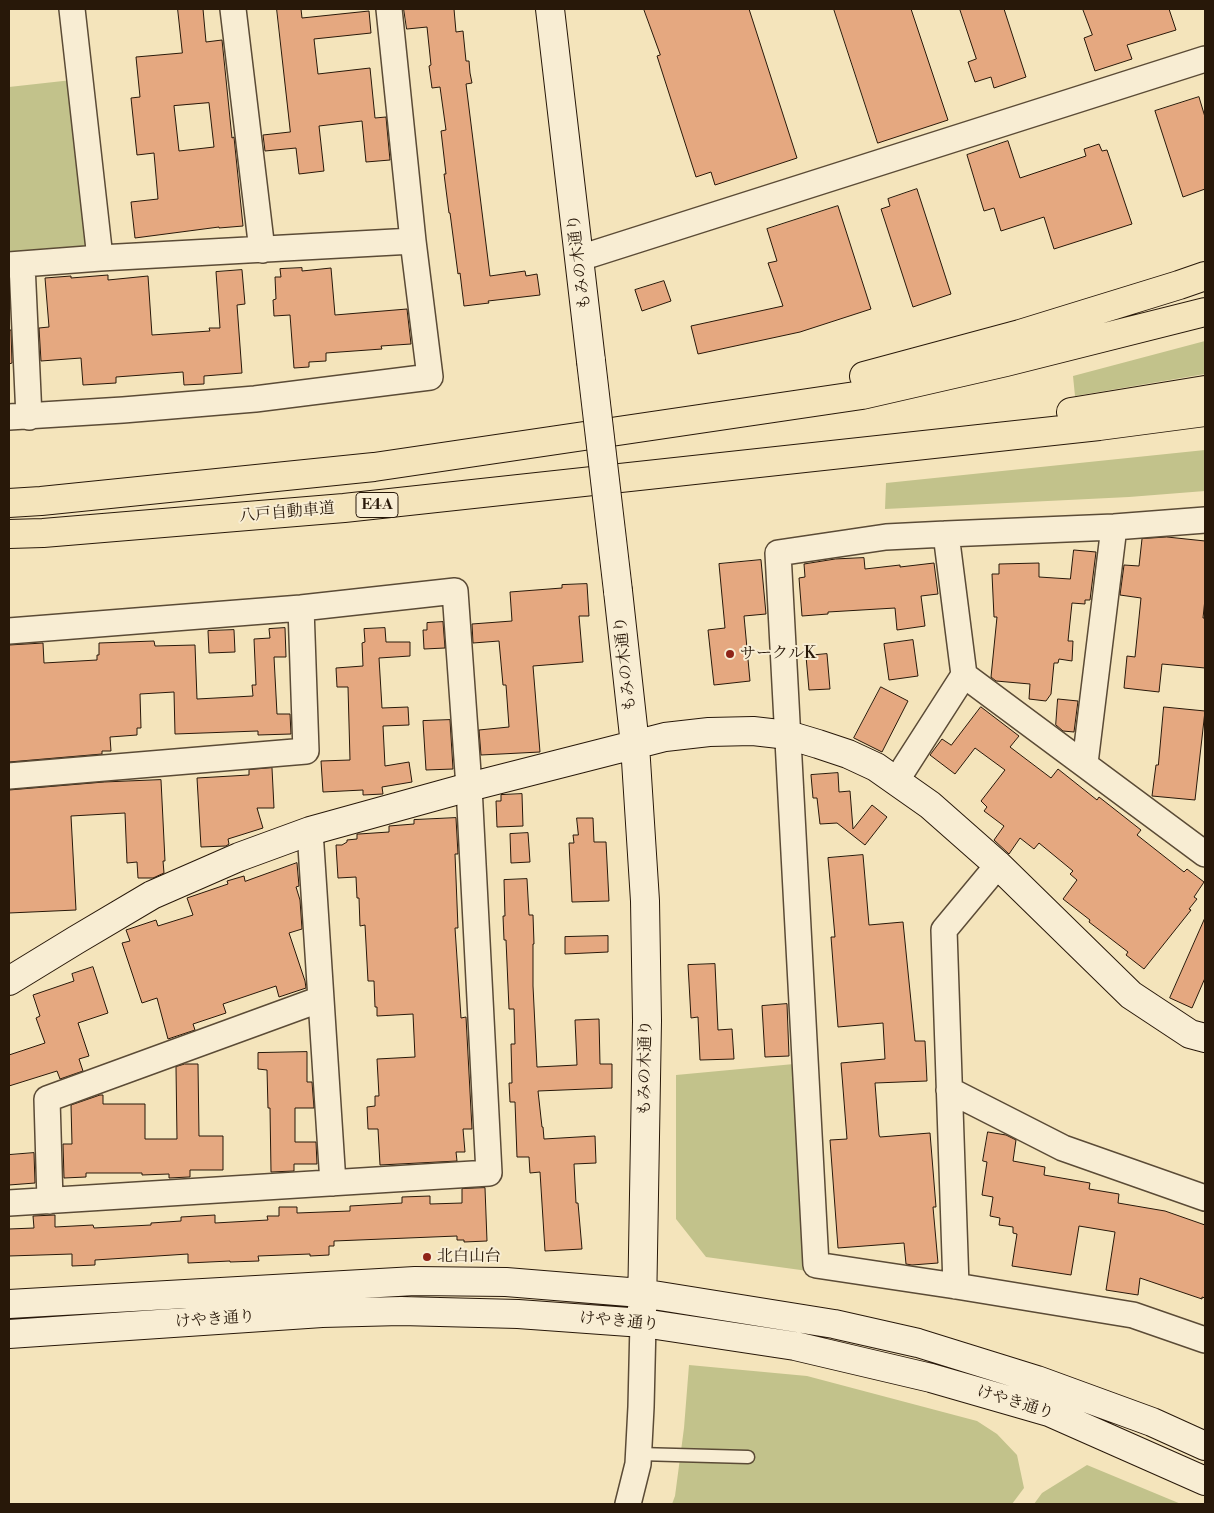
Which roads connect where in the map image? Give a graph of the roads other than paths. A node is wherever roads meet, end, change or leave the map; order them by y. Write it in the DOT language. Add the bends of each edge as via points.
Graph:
graph roads {
  1 [pos="72,9"];
  2 [pos="233,9"];
  3 [pos="389,9"];
  4 [pos="550,9"];
  5 [pos="1205,59"];
  6 [pos="413,241"];
  7 [pos="262,250"];
  8 [pos="100,258"];
  9 [pos="580,258"];
  10 [pos="15,264"];
  11 [pos="1205,276"];
  12 [pos="1205,312"];
  13 [pos="1205,390"];
  14 [pos="1205,412"];
  15 [pos="19,417"];
  16 [pos="664,425"];
  17 [pos="744,465"];
  18 [pos="9,503"];
  19 [pos="1205,520"];
  20 [pos="1114,527"];
  21 [pos="9,534"];
  22 [pos="946,534"];
  23 [pos="301,608"];
  24 [pos="9,631"];
  25 [pos="964,674"];
  26 [pos="788,735"];
  27 [pos="635,745"];
  28 [pos="1085,763"];
  29 [pos="9,776"];
  30 [pos="896,781"];
  31 [pos="469,787"];
  32 [pos="310,831"];
  33 [pos="1205,854"];
  34 [pos="998,865"];
  35 [pos="9,981"];
  36 [pos="321,999"];
  37 [pos="1205,1038"];
  38 [pos="949,1090"];
  39 [pos="333,1183"];
  40 [pos="1205,1198"];
  41 [pos="50,1201"];
  42 [pos="9,1203"];
  43 [pos="956,1286"];
  44 [pos="641,1293"];
  45 [pos="9,1304"];
  46 [pos="643,1323"];
  47 [pos="9,1334"];
  48 [pos="1205,1340"];
  49 [pos="1205,1446"];
  50 [pos="639,1454"];
  51 [pos="748,1457"];
  52 [pos="1205,1481"];
  53 [pos="628,1504"];
  1 -- 8 [label="street"];
  2 -- 7 [label="street"];
  3 -- 6 [label="street"];
  4 -- 9 [label="street, もみの木通り"];
  5 -- 9 [label="street"];
  6 -- 7 [label="street"];
  6 -- 15 [label="street" via="430,377 255,399"];
  7 -- 8 [label="street"];
  8 -- 10 [label="street"];
  9 -- 27 [label="street, もみの木通り, bridge"];
  10 -- 15 [label="street"];
  11 -- 16 [label="highway" via="1020,334"];
  12 -- 16 [label="highway" via="862,395"];
  13 -- 17 [label="highway"];
  14 -- 17 [label="highway"];
  16 -- 18 [label="highway, E4A" via="374,467"];
  17 -- 21 [label="highway, 八戸自動車道 / E4A" via="344,508"];
  19 -- 20 [label="street"];
  20 -- 22 [label="street"];
  20 -- 28 [label="street"];
  22 -- 25 [label="street"];
  22 -- 26 [label="street" via="886,537 778,553"];
  23 -- 24 [label="street"];
  23 -- 29 [label="street" via="306,751"];
  23 -- 31 [label="street" via="454,591"];
  25 -- 28 [label="street"];
  25 -- 30 [label="street"];
  26 -- 27 [label="street" via="753,731 709,732 665,737"];
  26 -- 30 [label="street" via="848,754"];
  26 -- 43 [label="street" via="816,1264"];
  27 -- 31 [label="street"];
  27 -- 44 [label="street, もみの木通り" via="645,901 647,1021"];
  28 -- 33 [label="street"];
  30 -- 34 [label="street" via="930,805"];
  31 -- 32 [label="street"];
  31 -- 39 [label="street" via="489,1173"];
  32 -- 35 [label="street" via="238,857 152,895"];
  32 -- 36 [label="street"];
  34 -- 37 [label="street" via="1132,995 1190,1034"];
  34 -- 38 [label="street" via="944,930"];
  36 -- 39 [label="street"];
  36 -- 41 [label="street" via="48,1099"];
  38 -- 40 [label="street" via="1063,1148"];
  38 -- 43 [label="street"];
  39 -- 41 [label="street"];
  41 -- 42 [label="street"];
  43 -- 48 [label="street" via="1133,1315"];
  44 -- 45 [label="street, けやき通り" via="506,1282 415,1281"];
  44 -- 46 [label="street, もみの木通り"];
  44 -- 49 [label="street, けやき通り" via="834,1324 918,1343 1036,1380 1152,1422"];
  46 -- 47 [label="street, けやき通り" via="518,1314 391,1311"];
  46 -- 50 [label="street"];
  46 -- 52 [label="street, けやき通り" via="795,1346 1050,1412"];
  50 -- 51 [label="lane"];
  50 -- 53 [label="street"];
}
